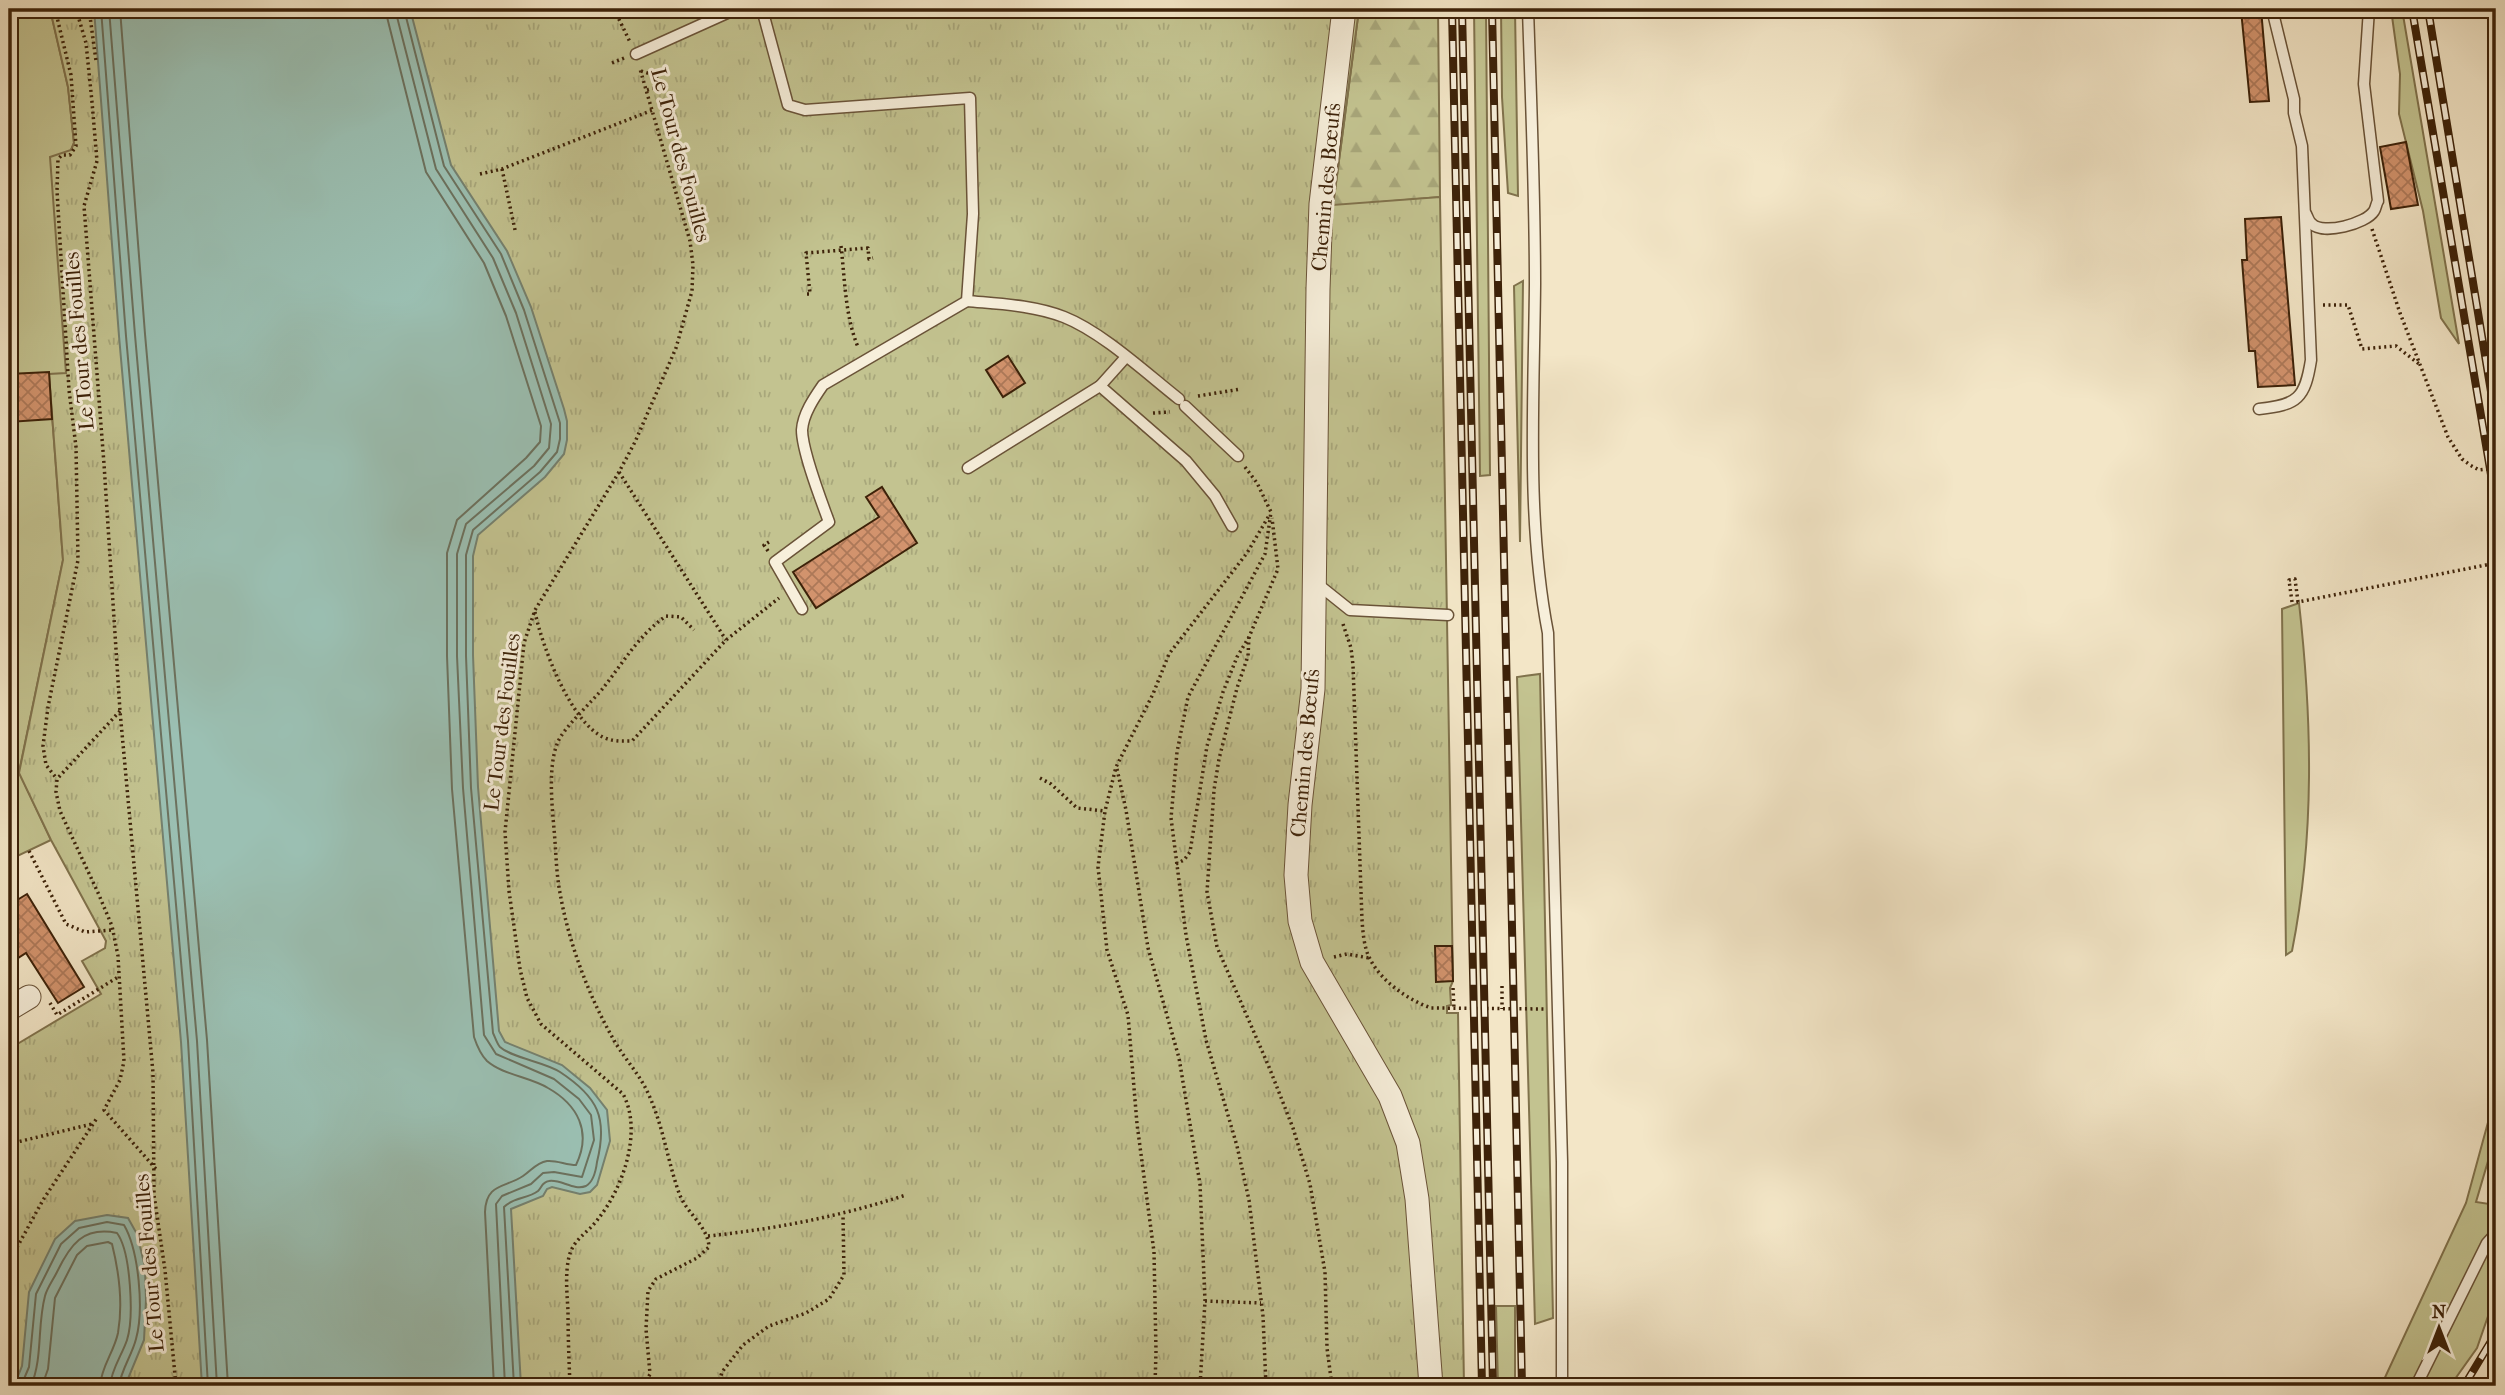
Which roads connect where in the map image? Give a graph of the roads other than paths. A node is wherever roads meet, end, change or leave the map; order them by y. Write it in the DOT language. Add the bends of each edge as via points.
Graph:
graph roads {
  1 [pos="736,9"];
  2 [pos="762,9"];
  3 [pos="1344,9"];
  4 [pos="1528,9"];
  5 [pos="2272,9"];
  6 [pos="2369,9"];
  7 [pos="636,54"];
  8 [pos="2306,215"];
  9 [pos="967,301"];
  10 [pos="1126,357"];
  11 [pos="1100,386"];
  12 [pos="2259,409"];
  13 [pos="1237,456"];
  14 [pos="968,468"];
  15 [pos="1232,526"];
  16 [pos="1313,589"];
  17 [pos="802,609"];
  18 [pos="1448,615"];
  19 [pos="29,997"];
  20 [pos="9,1009"];
  21 [pos="2496,1233"];
  22 [pos="1431,1386"];
  23 [pos="1562,1386"];
  24 [pos="2416,1386"];
  1 -- 7 [label="lane"];
  2 -- 9 [label="lane" via="788,105 805,110 970,98 973,214"];
  3 -- 16 [label="street, Chemin des Bœufs" via="1321,204"];
  4 -- 23 [label="lane" via="1535,223 1533,440 1539,589 1548,634 1562,1175"];
  5 -- 8 [label="lane" via="2302,146"];
  6 -- 8 [label="lane" via="2365,110 2378,201 2374,212 2353,224 2323,229 2312,225"];
  8 -- 12 [label="lane" via="2311,360 2307,384 2284,406"];
  9 -- 10 [label="lane" via="1024,306 1065,317"];
  9 -- 17 [label="lane" via="823,385 811,401 802,430 828,522 775,562"];
  10 -- 11 [label="lane"];
  10 -- 13 [label="lane"];
  11 -- 14 [label="lane"];
  11 -- 15 [label="lane" via="1186,461"];
  16 -- 18 [label="lane" via="1350,610"];
  16 -- 22 [label="street, Chemin des Bœufs" via="1312,702 1296,875 1300,921 1312,962 1384,1085 1408,1143 1417,1199"];
  19 -- 20 [label="street"];
  21 -- 24 [label="lane"];
}
